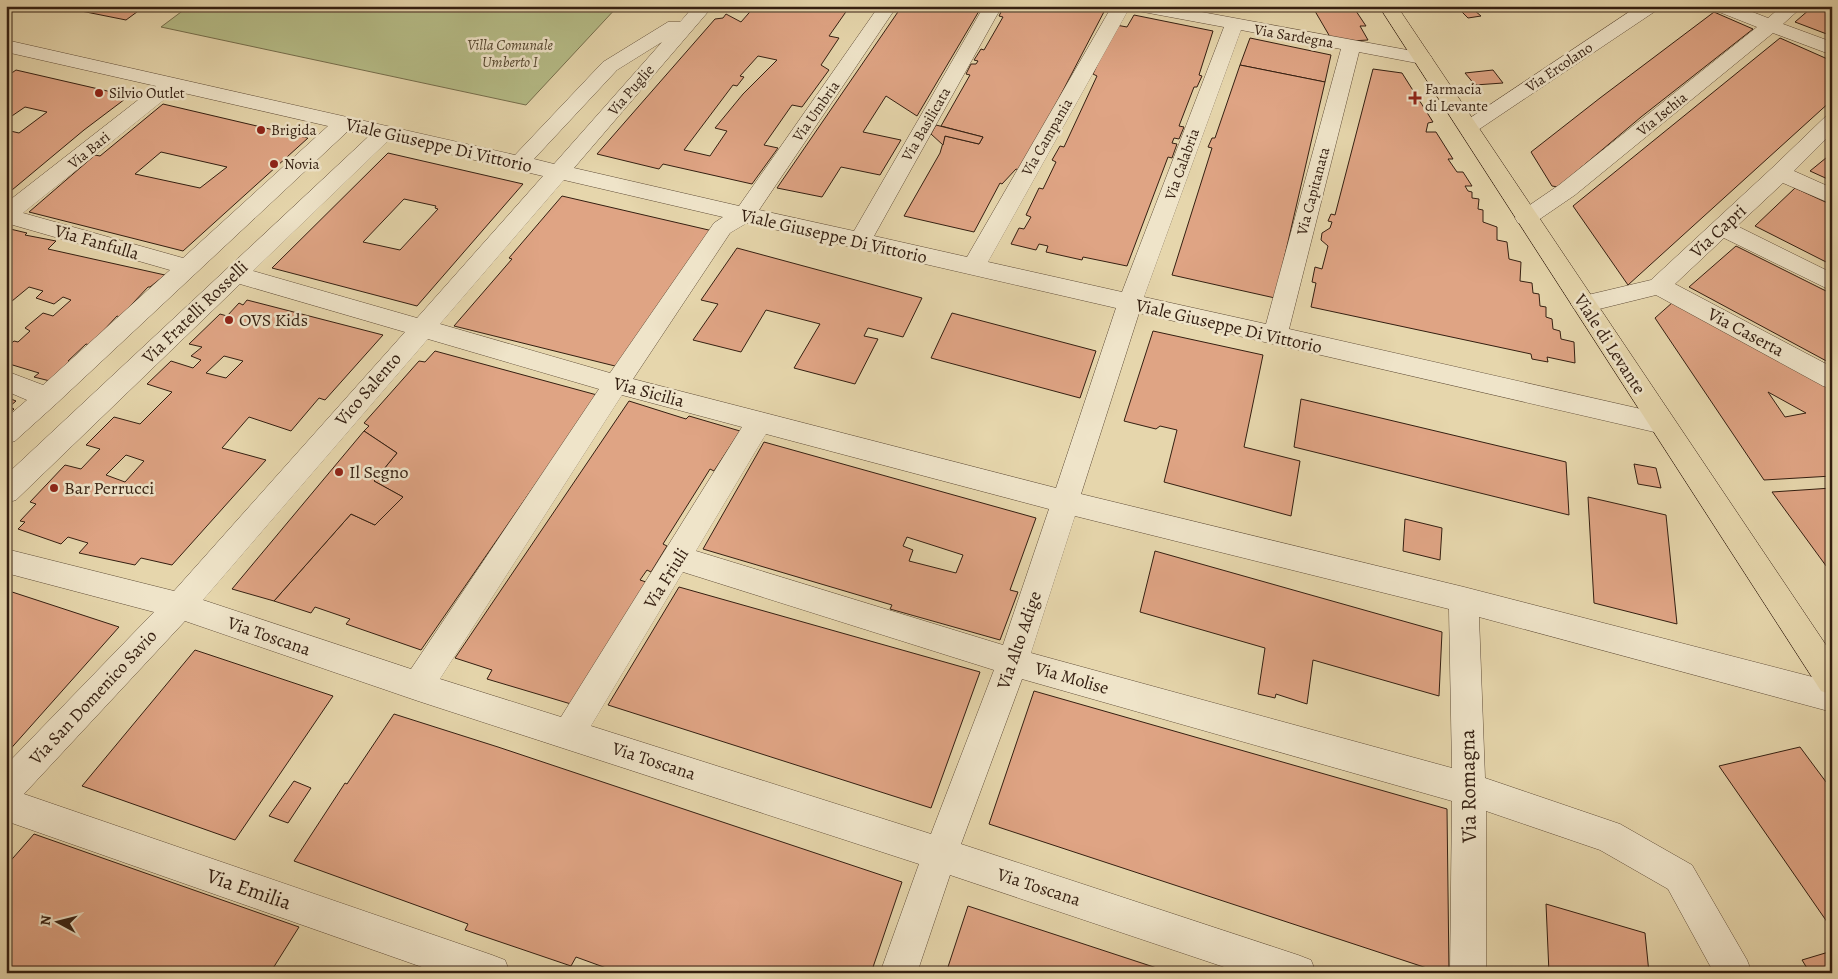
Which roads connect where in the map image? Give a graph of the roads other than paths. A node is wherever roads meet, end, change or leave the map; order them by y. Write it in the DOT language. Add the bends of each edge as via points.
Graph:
graph roads {
  1 [pos="888,6"];
  2 [pos="993,6"];
  3 [pos="1121,6"];
  4 [pos="1138,6"];
  5 [pos="1388,6"];
  6 [pos="1650,6"];
  7 [pos="1720,6"];
  8 [pos="1794,6"];
  9 [pos="702,9"];
  10 [pos="1234,25"];
  11 [pos="1770,25"];
  12 [pos="1351,46"];
  13 [pos="14,48"];
  14 [pos="1832,49"];
  15 [pos="1422,58"];
  16 [pos="6,61"];
  17 [pos="171,84"];
  18 [pos="1831,122"];
  19 [pos="344,123"];
  20 [pos="1468,128"];
  21 [pos="385,132"];
  22 [pos="518,164"];
  23 [pos="557,173"];
  24 [pos="1780,173"];
  25 [pos="1832,197"];
  26 [pos="744,215"];
  27 [pos="6,216"];
  28 [pos="1526,218"];
  29 [pos="1722,228"];
  30 [pos="859,242"];
  31 [pos="188,267"];
  32 [pos="973,267"];
  33 [pos="235,274"];
  34 [pos="1832,283"];
  35 [pos="1659,286"];
  36 [pos="1130,303"];
  37 [pos="1583,304"];
  38 [pos="422,328"];
  39 [pos="1275,336"];
  40 [pos="1832,379"];
  41 [pos="6,381"];
  42 [pos="616,384"];
  43 [pos="47,397"];
  44 [pos="760,421"];
  45 [pos="1662,424"];
  46 [pos="6,434"];
  47 [pos="6,492"];
  48 [pos="1065,502"];
  49 [pos="678,558"];
  50 [pos="6,561"];
  51 [pos="1464,600"];
  52 [pos="180,606"];
  53 [pos="1013,662"];
  54 [pos="1832,681"];
  55 [pos="418,686"];
  56 [pos="1832,697"];
  57 [pos="570,734"];
  58 [pos="6,789"];
  59 [pos="1470,789"];
  60 [pos="6,804"];
  61 [pos="940,854"];
  62 [pos="492,973"];
  63 [pos="898,973"];
  64 [pos="1298,973"];
  65 [pos="1468,973"];
  66 [pos="1734,973"];
  1 -- 26 [label="street, Via Umbria"];
  2 -- 30 [label="street, Via Basilicata"];
  3 -- 32 [label="street, Via Campania"];
  4 -- 10 [label="street, Via Sardegna"];
  5 -- 15 [label="main road, Viale di Levante"];
  6 -- 20 [label="street, Via Ercolano"];
  7 -- 11 [label="street"];
  8 -- 11 [label="street, Via Ischia"];
  9 -- 22 [label="street" via="610,66"];
  9 -- 23 [label="street, Via Puglie"];
  10 -- 12 [label="street, Via Sardegna"];
  10 -- 36 [label="street, Via Calabria"];
  11 -- 14 [label="street"];
  11 -- 28 [label="street, Via Ischia" via="1567,190"];
  12 -- 15 [label="street, Via Sardegna"];
  12 -- 39 [label="street, Via Capitanata"];
  13 -- 16 [label="street"];
  13 -- 17 [label="street, Viale Giuseppe Di Vittorio"];
  15 -- 20 [label="main road, Viale di Levante"];
  17 -- 19 [label="street, Viale Giuseppe Di Vittorio"];
  17 -- 27 [label="street, Via Bari"];
  18 -- 24 [label="street, Via Capri"];
  19 -- 21 [label="street, Viale Giuseppe Di Vittorio"];
  19 -- 31 [label="street, Via Fratelli Rosselli"];
  20 -- 28 [label="main road, Viale di Levante"];
  21 -- 22 [label="street, Viale Giuseppe Di Vittorio"];
  21 -- 33 [label="street, Via Fratelli Rosselli"];
  22 -- 23 [label="street, Viale Giuseppe Di Vittorio"];
  23 -- 26 [label="street, Viale Giuseppe Di Vittorio"];
  23 -- 38 [label="street, Vico Salento"];
  24 -- 25 [label="street"];
  24 -- 29 [label="street, Via Capri"];
  26 -- 30 [label="street, Viale Giuseppe Di Vittorio"];
  26 -- 42 [label="street" via="722,228"];
  27 -- 31 [label="street, Via Fanfulla"];
  28 -- 37 [label="main road, Viale di Levante"];
  29 -- 34 [label="street"];
  29 -- 35 [label="street, Via Capri"];
  30 -- 32 [label="street, Viale Giuseppe Di Vittorio"];
  31 -- 43 [label="street, Via Fratelli Rosselli"];
  32 -- 36 [label="street, Viale Giuseppe Di Vittorio"];
  33 -- 38 [label="street, Via Sicilia"];
  33 -- 47 [label="street, Via Fratelli Rosselli"];
  35 -- 37 [label="street, Via Capri"];
  35 -- 40 [label="street, Via Caserta"];
  36 -- 39 [label="street, Viale Giuseppe Di Vittorio"];
  36 -- 48 [label="street, Via Alto Adige"];
  37 -- 45 [label="main road, Viale di Levante"];
  38 -- 42 [label="street, Via Sicilia"];
  38 -- 52 [label="street, Vico Salento"];
  39 -- 45 [label="street, Viale Giuseppe Di Vittorio"];
  41 -- 43 [label="street"];
  42 -- 44 [label="street, Via Sicilia"];
  42 -- 55 [label="street"];
  43 -- 46 [label="street, Via Fratelli Rosselli"];
  44 -- 48 [label="street, Via Sicilia"];
  44 -- 49 [label="street, Via Friuli"];
  45 -- 54 [label="main road, Viale di Levante"];
  48 -- 51 [label="street, Via Sicilia"];
  48 -- 53 [label="street, Via Alto Adige"];
  49 -- 53 [label="street, Via Molise"];
  49 -- 57 [label="street, Via Friuli"];
  50 -- 52 [label="street, Via Toscana"];
  51 -- 56 [label="street, Via Sicilia"];
  51 -- 59 [label="street, Via Romagna"];
  52 -- 55 [label="street, Via Toscana"];
  52 -- 58 [label="street, Via San Domenico Savio"];
  53 -- 59 [label="street, Via Molise"];
  53 -- 61 [label="street, Via Alto Adige"];
  55 -- 57 [label="street, Via Toscana"];
  57 -- 61 [label="street, Via Toscana"];
  59 -- 65 [label="street, Via Romagna"];
  59 -- 66 [label="street, Via Molise" via="1608,836 1680,877"];
  60 -- 62 [label="street, Via Emilia"];
  61 -- 63 [label="street, Via Alto Adige"];
  61 -- 64 [label="street, Via Toscana"];
}
